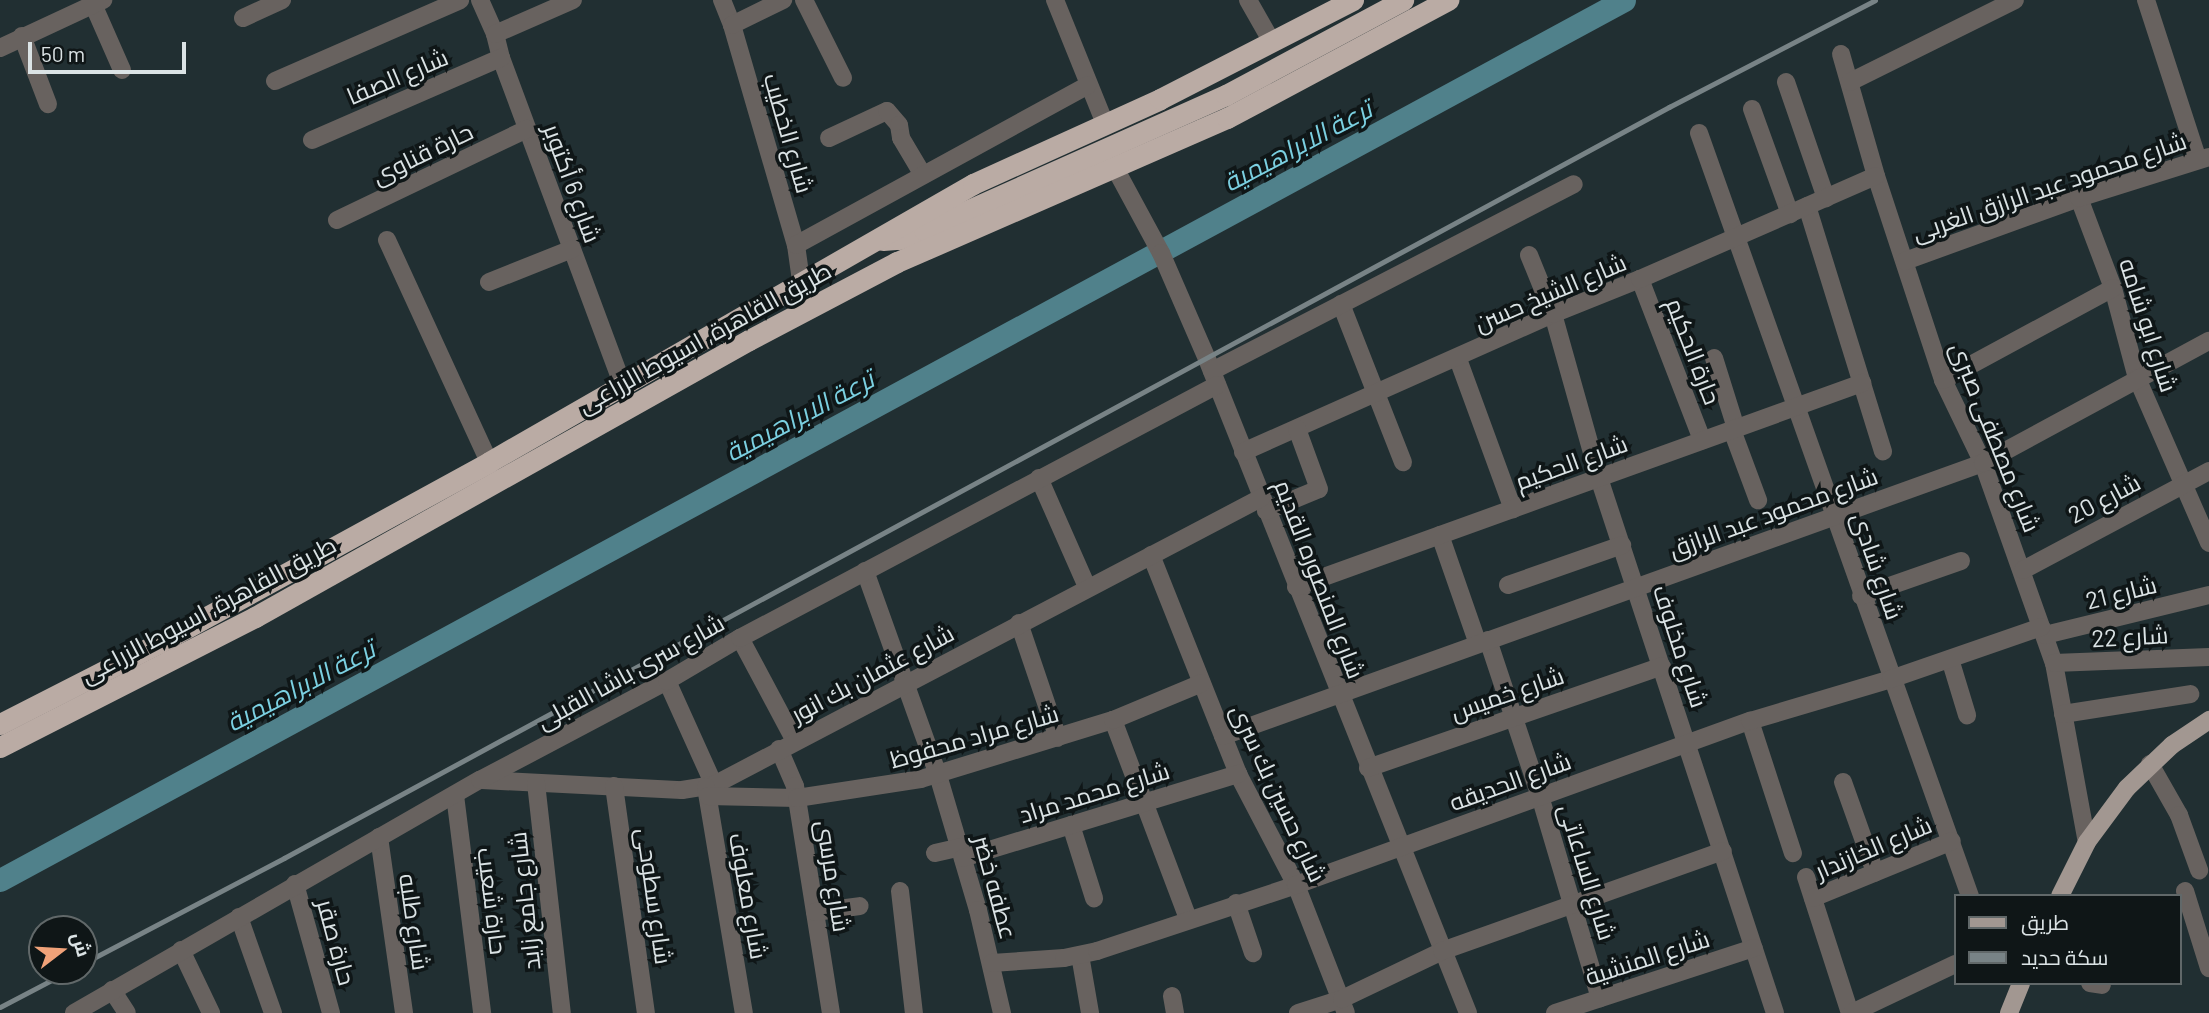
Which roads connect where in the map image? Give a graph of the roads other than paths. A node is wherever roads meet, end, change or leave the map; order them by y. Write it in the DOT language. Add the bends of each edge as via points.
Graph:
graph roads {
  1 [pos="282,0"];
  2 [pos="460,0"];
  3 [pos="480,0"];
  4 [pos="573,0"];
  5 [pos="722,0"];
  6 [pos="783,0"];
  7 [pos="804,0"];
  8 [pos="1055,0"];
  9 [pos="1248,0"];
  10 [pos="1353,0"];
  11 [pos="1403,0"];
  12 [pos="1448,0"];
  13 [pos="2015,0"];
  14 [pos="2146,0"];
  15 [pos="98,2"];
  16 [pos="243,18"];
  17 [pos="732,26"];
  18 [pos="495,33"];
  19 [pos="22,36"];
  20 [pos="1272,42"];
  21 [pos="0,48"];
  22 [pos="1841,54"];
  23 [pos="501,58"];
  24 [pos="122,70"];
  25 [pos="843,78"];
  26 [pos="275,81"];
  27 [pos="1786,82"];
  28 [pos="1850,82"];
  29 [pos="1087,86"];
  30 [pos="48,104"];
  31 [pos="1752,109"];
  32 [pos="1105,124"];
  33 [pos="527,130"];
  34 [pos="1699,133"];
  35 [pos="830,138"];
  36 [pos="313,140"];
  37 [pos="2203,159"];
  38 [pos="1115,168"];
  39 [pos="923,175"];
  40 [pos="1876,176"];
  41 [pos="1574,184"];
  42 [pos="1826,198"];
  43 [pos="2079,198"];
  44 [pos="1807,206"];
  45 [pos="1790,214"];
  46 [pos="337,220"];
  47 [pos="1734,238"];
  48 [pos="387,240"];
  49 [pos="874,240"];
  50 [pos="796,245"];
  51 [pos="572,249"];
  52 [pos="1529,255"];
  53 [pos="1905,261"];
  54 [pos="1640,279"];
  55 [pos="489,282"];
  56 [pos="801,282"];
  57 [pos="2113,288"];
  58 [pos="1341,304"];
  59 [pos="1553,314"];
  60 [pos="2209,341"];
  61 [pos="1714,358"];
  62 [pos="1458,359"];
  63 [pos="1215,378"];
  64 [pos="2137,378"];
  65 [pos="1943,380"];
  66 [pos="1862,383"];
  67 [pos="622,384"];
  68 [pos="1376,394"];
  69 [pos="1794,407"];
  70 [pos="1297,429"];
  71 [pos="1734,429"];
  72 [pos="1702,440"];
  73 [pos="1243,452"];
  74 [pos="1883,452"];
  75 [pos="489,462"];
  76 [pos="1403,462"];
  77 [pos="1983,463"];
  78 [pos="2209,471"];
  79 [pos="1039,478"];
  80 [pos="1600,478"];
  81 [pos="2185,483"];
  82 [pos="1758,500"];
  83 [pos="1264,504"];
  84 [pos="1513,509"];
  85 [pos="1835,517"];
  86 [pos="1440,535"];
  87 [pos="2209,543"];
  88 [pos="1622,545"];
  89 [pos="1151,555"];
  90 [pos="1961,561"];
  91 [pos="2023,570"];
  92 [pos="865,571"];
  93 [pos="1508,584"];
  94 [pos="1087,587"];
  95 [pos="1296,587"];
  96 [pos="1636,587"];
  97 [pos="2209,595"];
  98 [pos="1861,596"];
  99 [pos="1018,623"];
  100 [pos="2043,631"];
  101 [pos="740,638"];
  102 [pos="1483,642"];
  103 [pos="2209,657"];
  104 [pos="1950,659"];
  105 [pos="2054,663"];
  106 [pos="1662,666"];
  107 [pos="1891,679"];
  108 [pos="667,681"];
  109 [pos="907,681"];
  110 [pos="1202,683"];
  111 [pos="1338,694"];
  112 [pos="2190,694"];
  113 [pos="2063,714"];
  114 [pos="1967,715"];
  115 [pos="1513,717"];
  116 [pos="1113,720"];
  117 [pos="2209,720"];
  118 [pos="1750,721"];
  119 [pos="0,724"];
  120 [pos="1223,736"];
  121 [pos="1058,738"];
  122 [pos="1688,743"];
  123 [pos="787,745"];
  124 [pos="0,747"];
  125 [pos="2150,764"];
  126 [pos="1368,768"];
  127 [pos="1238,774"];
  128 [pos="938,775"];
  129 [pos="480,780"];
  130 [pos="1843,782"];
  131 [pos="536,783"];
  132 [pos="614,786"];
  133 [pos="709,789"];
  134 [pos="455,795"];
  135 [pos="1539,796"];
  136 [pos="797,797"];
  137 [pos="1145,802"];
  138 [pos="1071,825"];
  139 [pos="379,837"];
  140 [pos="1952,841"];
  141 [pos="2087,842"];
  142 [pos="1400,846"];
  143 [pos="1723,851"];
  144 [pos="962,852"];
  145 [pos="935,853"];
  146 [pos="1793,853"];
  147 [pos="2199,870"];
  148 [pos="1875,872"];
  149 [pos="1806,877"];
  150 [pos="295,884"];
  151 [pos="1296,885"];
  152 [pos="900,891"];
  153 [pos="2185,891"];
  154 [pos="1969,894"];
  155 [pos="2064,894"];
  156 [pos="1094,898"];
  157 [pos="1813,898"];
  158 [pos="1236,902"];
  159 [pos="1572,905"];
  160 [pos="860,906"];
  161 [pos="815,912"];
  162 [pos="239,916"];
  163 [pos="1188,919"];
  164 [pos="2187,925"];
  165 [pos="1754,948"];
  166 [pos="181,950"];
  167 [pos="1443,951"];
  168 [pos="1253,953"];
  169 [pos="1080,955"];
  170 [pos="992,963"];
  171 [pos="1954,964"];
  172 [pos="2209,968"];
  173 [pos="2020,985"];
  174 [pos="112,990"];
  175 [pos="1600,998"];
  176 [pos="1344,1006"];
  177 [pos="74,1013"];
  178 [pos="127,1013"];
  179 [pos="211,1013"];
  180 [pos="272,1013"];
  181 [pos="331,1013"];
  182 [pos="404,1013"];
  183 [pos="482,1013"];
  184 [pos="562,1013"];
  185 [pos="646,1013"];
  186 [pos="744,1013"];
  187 [pos="831,1013"];
  188 [pos="914,1013"];
  189 [pos="1002,1013"];
  190 [pos="1090,1013"];
  191 [pos="1298,1013"];
  192 [pos="1468,1013"];
  193 [pos="1555,1013"];
  194 [pos="1775,1013"];
  195 [pos="1851,1013"];
  196 [pos="2009,1013"];
  1 -- 16 [label="street"];
  2 -- 26 [label="street"];
  3 -- 18 [label="street, شارع 6 أكتوبر"];
  4 -- 18 [label="street"];
  5 -- 17 [label="street, شارع الخطيب"];
  6 -- 17 [label="street"];
  7 -- 25 [label="street"];
  8 -- 29 [label="street"];
  9 -- 20 [label="street"];
  10 -- 20 [label="highway, طريق القاهرة, اسيوط الزراعى"];
  11 -- 49 [label="highway" via="1268,74 912,235"];
  12 -- 38 [label="highway, طريق القاهرة, اسيوط الزراعى" via="1227,118"];
  13 -- 28 [label="street"];
  14 -- 37 [label="street"];
  15 -- 19 [label="street"];
  15 -- 24 [label="street"];
  17 -- 50 [label="street, شارع الخطيب"];
  18 -- 23 [label="street, شارع 6 أكتوبر"];
  19 -- 21 [label="street"];
  19 -- 30 [label="street"];
  20 -- 32 [label="highway, طريق القاهرة, اسيوط الزراعى"];
  22 -- 28 [label="street, شارع مصطفى صبرى"];
  23 -- 33 [label="street, شارع 6 أكتوبر"];
  23 -- 36 [label="street, شارع الصفا"];
  27 -- 42 [label="street"];
  28 -- 40 [label="street, شارع مصطفى صبرى"];
  29 -- 32 [label="street"];
  29 -- 39 [label="street"];
  31 -- 45 [label="street"];
  32 -- 49 [label="highway, طريق القاهرة, اسيوط الزراعى" via="973,184"];
  33 -- 46 [label="street, حارة قناوى"];
  33 -- 51 [label="street, شارع 6 أكتوبر"];
  34 -- 47 [label="street, شارع شادى"];
  35 -- 39 [label="street" via="887,111 899,125 901,138"];
  37 -- 43 [label="street, شارع محمود عبد الرازق الغربى"];
  38 -- 63 [label="street, شارع المنصوره القديم" via="1161,253"];
  38 -- 124 [label="highway, طريق القاهرة, اسيوط الزراعى" via="897,262 244,623"];
  39 -- 50 [label="street"];
  40 -- 42 [label="street, شارع الشيخ حسن"];
  40 -- 53 [label="street, شارع مصطفى صبرى"];
  41 -- 58 [label="street, شارع سرى باشا القبلى"];
  42 -- 44 [label="street, شارع الشيخ حسن"];
  43 -- 53 [label="street, شارع محمود عبد الرازق الغربى"];
  43 -- 57 [label="street, شارع ابو شامه"];
  44 -- 45 [label="street, شارع الشيخ حسن"];
  44 -- 66 [label="street"];
  45 -- 47 [label="street, شارع الشيخ حسن"];
  47 -- 54 [label="street, شارع الشيخ حسن"];
  47 -- 69 [label="street, شارع شادى"];
  48 -- 75 [label="street"];
  49 -- 56 [label="highway, طريق القاهرة, اسيوط الزراعى"];
  50 -- 56 [label="street, شارع الخطيب"];
  51 -- 55 [label="street"];
  51 -- 67 [label="street, شارع 6 أكتوبر"];
  52 -- 59 [label="street, شارع مخلوف"];
  53 -- 65 [label="street, شارع مصطفى صبرى"];
  54 -- 59 [label="street, شارع الشيخ حسن"];
  54 -- 72 [label="street, حارة الحكيم"];
  56 -- 67 [label="highway, طريق القاهرة, اسيوط الزراعى"];
  57 -- 64 [label="street, شارع ابو شامه"];
  57 -- 65 [label="street"];
  58 -- 63 [label="street, شارع سرى باشا القبلى"];
  58 -- 68 [label="street"];
  59 -- 62 [label="street, شارع الشيخ حسن"];
  59 -- 80 [label="street, شارع مخلوف"];
  60 -- 64 [label="street, شارع محمود عبد الرازق"];
  61 -- 71 [label="street"];
  62 -- 68 [label="street, شارع الشيخ حسن"];
  62 -- 84 [label="street"];
  63 -- 73 [label="street, شارع المنصوره القديم"];
  63 -- 79 [label="street, شارع سرى باشا القبلى"];
  64 -- 77 [label="street, شارع محمود عبد الرازق"];
  64 -- 81 [label="street, شارع ابو شامه"];
  65 -- 77 [label="street, شارع مصطفى صبرى"];
  66 -- 69 [label="street, شارع الحكيم"];
  66 -- 74 [label="street"];
  67 -- 75 [label="highway, طريق القاهرة, اسيوط الزراعى"];
  68 -- 70 [label="street, شارع الشيخ حسن"];
  68 -- 76 [label="street"];
  69 -- 71 [label="street, شارع الحكيم"];
  69 -- 85 [label="street, شارع شادى"];
  70 -- 73 [label="street, شارع الشيخ حسن"];
  70 -- 83 [label="street, شارع عثمان بك انور" via="1319,489"];
  71 -- 72 [label="street, شارع الحكيم"];
  71 -- 82 [label="street"];
  72 -- 80 [label="street, شارع الحكيم"];
  73 -- 83 [label="street, شارع المنصوره القديم"];
  75 -- 119 [label="highway, طريق القاهرة, اسيوط الزراعى" via="203,620"];
  77 -- 85 [label="street, شارع محمود عبد الرازق"];
  77 -- 91 [label="street, شارع مصطفى صبرى"];
  78 -- 81 [label="street, شارع 20"];
  79 -- 92 [label="street, شارع سرى باشا القبلى"];
  79 -- 94 [label="street"];
  80 -- 84 [label="street, شارع الحكيم"];
  80 -- 88 [label="street, شارع مخلوف"];
  81 -- 87 [label="street, شارع ابو شامه"];
  81 -- 91 [label="street, شارع 20"];
  83 -- 89 [label="street, شارع عثمان بك انور"];
  83 -- 95 [label="street, شارع المنصوره القديم"];
  84 -- 86 [label="street, شارع الحكيم"];
  85 -- 96 [label="street, شارع محمود عبد الرازق"];
  85 -- 98 [label="street, شارع شادى"];
  86 -- 95 [label="street, شارع الحكيم"];
  86 -- 102 [label="street, شارع الساعاتى"];
  88 -- 93 [label="street"];
  88 -- 96 [label="street, شارع مخلوف"];
  89 -- 94 [label="street, شارع عثمان بك انور"];
  89 -- 110 [label="street, شارع حسين بك سرى"];
  90 -- 98 [label="street"];
  91 -- 100 [label="street, شارع مصطفى صبرى"];
  92 -- 101 [label="street, شارع سرى باشا القبلى"];
  92 -- 109 [label="street, عطفه خضر"];
  94 -- 99 [label="street, شارع عثمان بك انور"];
  95 -- 111 [label="street, شارع المنصوره القديم"];
  96 -- 102 [label="street, شارع محمود عبد الرازق"];
  96 -- 106 [label="street, شارع مخلوف"];
  97 -- 100 [label="street, شارع 21"];
  98 -- 107 [label="street, شارع شادى"];
  99 -- 109 [label="street, شارع عثمان بك انور"];
  99 -- 121 [label="street"];
  100 -- 104 [label="street, شارع الحديقه"];
  100 -- 105 [label="street, شارع مصطفى صبرى"];
  101 -- 108 [label="street, شارع سرى باشا القبلى"];
  101 -- 123 [label="street, شارع مرسى"];
  102 -- 111 [label="street, شارع محمود عبد الرازق"];
  102 -- 115 [label="street, شارع الساعاتى"];
  103 -- 105 [label="street, شارع 22"];
  104 -- 107 [label="street, شارع الحديقه"];
  104 -- 114 [label="street"];
  105 -- 113 [label="street, شارع مصطفى صبرى"];
  106 -- 115 [label="street, شارع خميس"];
  106 -- 122 [label="street, شارع مخلوف"];
  107 -- 118 [label="street, شارع الحديقه"];
  107 -- 140 [label="street, شارع شادى"];
  108 -- 129 [label="street, شارع سرى باشا القبلى"];
  108 -- 133 [label="street, شارع معلوف"];
  109 -- 123 [label="street, شارع عثمان بك انور"];
  109 -- 128 [label="street, عطفه خضر"];
  110 -- 116 [label="street, شارع مراد محفوظ"];
  110 -- 120 [label="street, شارع حسين بك سرى"];
  111 -- 120 [label="street, شارع محمود عبد الرازق"];
  111 -- 126 [label="street, شارع المنصوره القديم"];
  112 -- 113 [label="street"];
  113 -- 141 [label="street, شارع مصطفى صبرى"];
  115 -- 126 [label="street, شارع خميس"];
  115 -- 135 [label="street, شارع الساعاتى"];
  116 -- 121 [label="street, شارع مراد محفوظ"];
  116 -- 137 [label="street"];
  117 -- 125 [label="main road"];
  118 -- 122 [label="street, شارع الحديقه"];
  118 -- 146 [label="street, شارع الخازندار"];
  120 -- 127 [label="street, شارع حسين بك سرى"];
  121 -- 128 [label="street, شارع مراد محفوظ"];
  122 -- 135 [label="street, شارع الحديقه"];
  122 -- 143 [label="street, شارع مخلوف"];
  123 -- 133 [label="street, شارع عثمان بك انور"];
  123 -- 136 [label="street, شارع مرسى"];
  125 -- 141 [label="main road"];
  125 -- 147 [label="street" via="2179,815"];
  126 -- 142 [label="street, شارع المنصوره القديم"];
  127 -- 137 [label="street, شارع محمد مراد"];
  127 -- 151 [label="street, شارع حسين بك سرى"];
  128 -- 136 [label="street, شارع مراد محفوظ"];
  128 -- 144 [label="street, عطفه خضر"];
  129 -- 131 [label="street, شارع عثمان بك انور"];
  129 -- 134 [label="street, شارع سرى باشا القبلى"];
  130 -- 148 [label="street"];
  131 -- 132 [label="street, شارع عثمان بك انور"];
  131 -- 184 [label="street, شارع جامع زايد"];
  132 -- 133 [label="street, شارع عثمان بك انور"];
  132 -- 185 [label="street, شارع سطوحى"];
  133 -- 136 [label="street, شارع مراد محفوظ"];
  133 -- 186 [label="street, شارع معلوف"];
  134 -- 139 [label="street, شارع سرى باشا القبلى"];
  134 -- 183 [label="street, حارة شعيب"];
  135 -- 142 [label="street, شارع الحديقه"];
  135 -- 159 [label="street, شارع الساعاتى"];
  136 -- 161 [label="street, شارع مرسى"];
  137 -- 138 [label="street, شارع محمد مراد"];
  137 -- 163 [label="street"];
  138 -- 144 [label="street, شارع محمد مراد"];
  138 -- 156 [label="street"];
  139 -- 150 [label="street, شارع سرى باشا القبلى"];
  139 -- 182 [label="street, شارع طلبه"];
  140 -- 148 [label="street, شارع الخازندار"];
  140 -- 154 [label="street, شارع شادى"];
  141 -- 155 [label="main road"];
  142 -- 151 [label="street, شارع الحديقه"];
  142 -- 167 [label="street, شارع المنصوره القديم"];
  143 -- 159 [label="street"];
  143 -- 165 [label="street, شارع مخلوف"];
  144 -- 145 [label="street, شارع محمد مراد"];
  144 -- 170 [label="street, عطفه خضر"];
  148 -- 157 [label="street, شارع الخازندار"];
  149 -- 157 [label="street, شارع الخازندار"];
  150 -- 162 [label="street, شارع سرى باشا القبلى"];
  150 -- 181 [label="street, حارة صقر"];
  151 -- 158 [label="street, شارع الحديقه"];
  151 -- 176 [label="street, شارع حسين بك سرى"];
  152 -- 188 [label="street"];
  153 -- 164 [label="street"];
  157 -- 195 [label="street, شارع الخازندار"];
  158 -- 163 [label="street, شارع الحديقه"];
  158 -- 168 [label="street"];
  159 -- 167 [label="street"];
  159 -- 175 [label="street, شارع الساعاتى"];
  160 -- 161 [label="street"];
  161 -- 187 [label="street, شارع مرسى"];
  162 -- 166 [label="street, شارع سرى باشا القبلى"];
  162 -- 180 [label="street"];
  163 -- 169 [label="street, شارع الحديقه"];
  164 -- 172 [label="street"];
  165 -- 175 [label="street, شارع المنشية"];
  165 -- 194 [label="street, شارع مخلوف"];
  166 -- 174 [label="street, شارع سرى باشا القبلى"];
  166 -- 179 [label="street"];
  167 -- 176 [label="street"];
  167 -- 192 [label="street, شارع المنصوره القديم"];
  169 -- 170 [label="street, شارع الحديقه"];
  169 -- 190 [label="street"];
  170 -- 189 [label="street, عطفه خضر"];
  171 -- 195 [label="street"];
  173 -- 196 [label="main road"];
  174 -- 177 [label="street, شارع سرى باشا القبلى"];
  174 -- 178 [label="street"];
  175 -- 193 [label="street, شارع المنشية"];
  176 -- 191 [label="street"];
}
